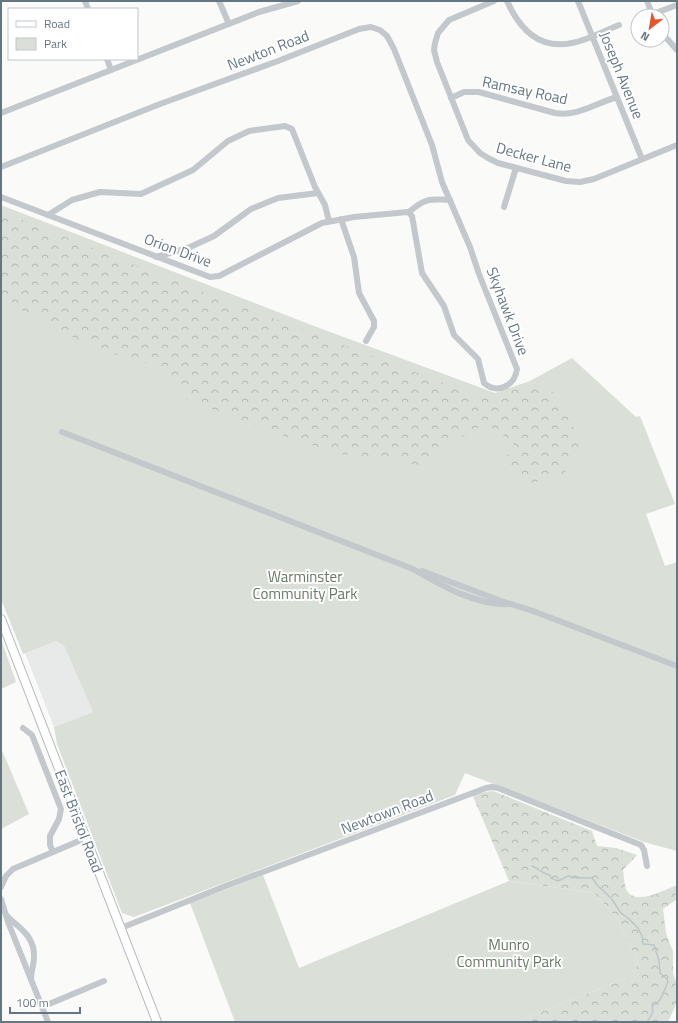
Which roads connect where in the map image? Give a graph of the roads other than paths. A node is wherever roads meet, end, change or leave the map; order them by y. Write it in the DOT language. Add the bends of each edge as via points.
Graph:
graph roads {
  1 [pos="219,1"];
  2 [pos="298,1"];
  3 [pos="494,1"];
  4 [pos="507,1"];
  5 [pos="578,1"];
  6 [pos="228,24"];
  7 [pos="619,25"];
  8 [pos="592,36"];
  9 [pos="670,42"];
  10 [pos="677,50"];
  11 [pos="138,59"];
  12 [pos="107,60"];
  13 [pos="136,60"];
  14 [pos="111,70"];
  15 [pos="617,96"];
  16 [pos="451,98"];
  17 [pos="1,113"];
  18 [pos="677,144"];
  19 [pos="642,159"];
  20 [pos="1,167"];
  21 [pos="516,168"];
  22 [pos="447,192"];
  23 [pos="318,193"];
  24 [pos="1,197"];
  25 [pos="450,200"];
  26 [pos="504,207"];
  27 [pos="410,213"];
  28 [pos="48,215"];
  29 [pos="341,219"];
  30 [pos="329,221"];
  31 [pos="156,257"];
  32 [pos="366,341"];
  33 [pos="62,432"];
  34 [pos="1,619"];
  35 [pos="677,666"];
  36 [pos="23,728"];
  37 [pos="86,838"];
  38 [pos="53,852"];
  39 [pos="646,866"];
  40 [pos="1,887"];
  41 [pos="1,898"];
  42 [pos="7,916"];
  43 [pos="121,928"];
  44 [pos="31,980"];
  45 [pos="104,982"];
  46 [pos="42,1007"];
  47 [pos="48,1022"];
  48 [pos="158,1022"];
  1 -- 6 [label="street"];
  2 -- 6 [label="street" via="267,9"];
  3 -- 16 [label="street, Decker Lane" via="454,17 442,28 436,39 434,50 437,62"];
  4 -- 8 [label="street" via="520,24 544,41 565,44"];
  5 -- 8 [label="street, Joseph Avenue"];
  6 -- 11 [label="street"];
  7 -- 8 [label="street"];
  8 -- 15 [label="street, Joseph Avenue"];
  9 -- 10 [label="street"];
  12 -- 14 [label="street"];
  13 -- 14 [label="street"];
  14 -- 17 [label="street"];
  15 -- 16 [label="street, Ramsay Road" via="579,112 567,114 479,92 464,92"];
  15 -- 19 [label="street, Joseph Avenue"];
  16 -- 21 [label="street, Decker Lane" via="468,140 474,147 492,161"];
  18 -- 19 [label="street, Decker Lane"];
  19 -- 21 [label="street, Decker Lane" via="594,179 580,182 566,181"];
  20 -- 22 [label="street, Newton Road" via="347,33 376,28 384,33 394,49 432,145"];
  21 -- 26 [label="street"];
  22 -- 25 [label="street, Skyhawk Drive"];
  23 -- 28 [label="street" via="297,140 291,128 285,126 249,131 228,141 193,170 141,194 100,192 72,200"];
  23 -- 30 [label="street"];
  23 -- 31 [label="street" via="272,200 250,209 214,236 188,248"];
  24 -- 28 [label="street, Orion Drive"];
  25 -- 27 [label="street" via="424,200"];
  25 -- 27 [label="street, Skyhawk Drive" via="517,369 514,379 504,387 495,388 484,383 476,356 454,335 444,306 422,273 414,222"];
  27 -- 29 [label="street" via="405,211"];
  28 -- 31 [label="street, Orion Drive"];
  29 -- 30 [label="street, Orion Drive"];
  29 -- 32 [label="street" via="354,257 359,294 374,321 374,328"];
  30 -- 31 [label="street, Orion Drive" via="215,277 206,277"];
  33 -- 35 [label="street" via="413,569 436,583 484,602 511,604 533,611"];
  34 -- 37 [label="main road, East Bristol Road"];
  36 -- 38 [label="street, East Bristol Road" via="32,735 60,804 60,816 50,836"];
  37 -- 38 [label="street"];
  37 -- 43 [label="main road, East Bristol Road"];
  38 -- 40 [label="street" via="13,869"];
  39 -- 43 [label="street, Newtown Road" via="644,850 640,845 492,787 223,887"];
  41 -- 42 [label="street"];
  42 -- 44 [label="street"];
  42 -- 44 [label="street" via="23,929 31,941 34,955"];
  43 -- 48 [label="main road, East Bristol Road"];
  44 -- 46 [label="street"];
  45 -- 46 [label="street"];
  46 -- 47 [label="street"];
}
